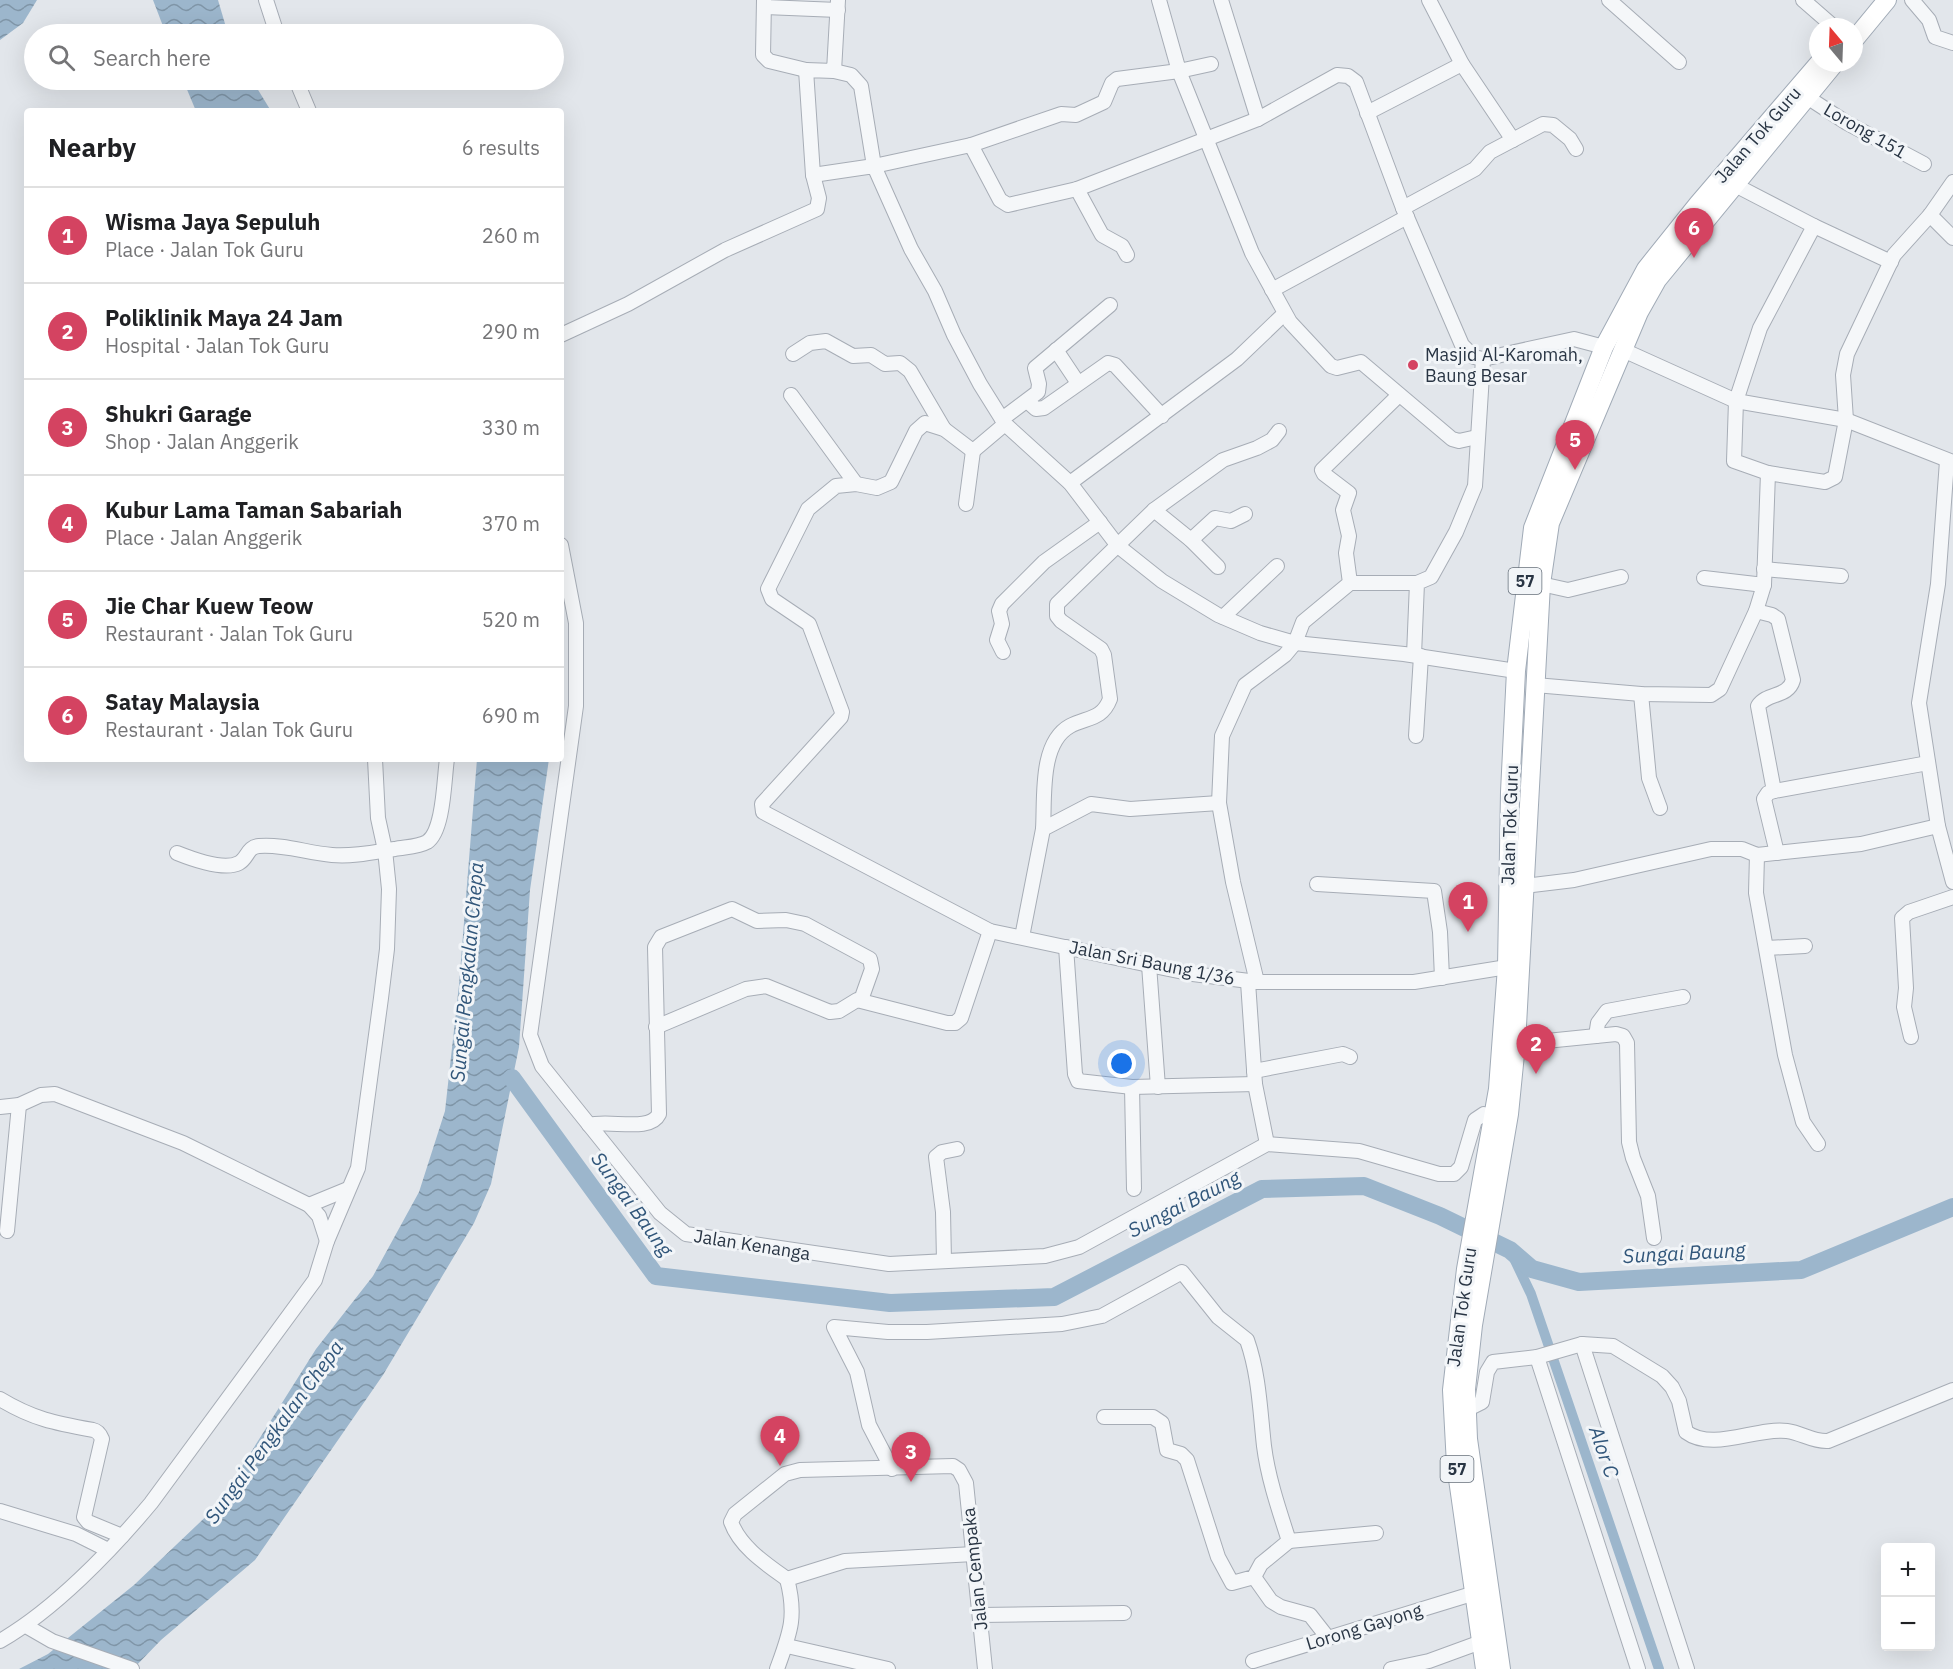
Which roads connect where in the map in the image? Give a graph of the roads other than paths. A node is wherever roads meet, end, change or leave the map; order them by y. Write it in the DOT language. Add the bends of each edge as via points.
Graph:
graph roads {
  1 [pos="266,0"];
  2 [pos="1159,0"];
  3 [pos="1221,0"];
  4 [pos="1429,0"];
  5 [pos="1609,0"];
  6 [pos="1803,0"];
  7 [pos="1872,0"];
  8 [pos="1887,0"];
  9 [pos="1912,0"];
  10 [pos="764,3"];
  11 [pos="838,5"];
  12 [pos="1824,18"];
  13 [pos="1858,18"];
  14 [pos="274,24"];
  15 [pos="1863,29"];
  16 [pos="1953,43"];
  17 [pos="1679,62"];
  18 [pos="1211,64"];
  19 [pos="1462,64"];
  20 [pos="806,70"];
  21 [pos="834,71"];
  22 [pos="1179,71"];
  23 [pos="1811,72"];
  24 [pos="1828,72"];
  25 [pos="300,90"];
  26 [pos="1807,97"];
  27 [pos="308,108"];
  28 [pos="1367,113"];
  29 [pos="1258,119"];
  30 [pos="1205,140"];
  31 [pos="1513,140"];
  32 [pos="971,145"];
  33 [pos="1576,149"];
  34 [pos="1924,164"];
  35 [pos="874,166"];
  36 [pos="813,175"];
  37 [pos="1953,182"];
  38 [pos="1735,185"];
  39 [pos="1077,189"];
  40 [pos="1405,212"];
  41 [pos="1930,215"];
  42 [pos="1814,226"];
  43 [pos="1953,238"];
  44 [pos="1126,255"];
  45 [pos="1891,262"];
  46 [pos="1272,290"];
  47 [pos="1110,305"];
  48 [pos="1284,314"];
  49 [pos="564,334"];
  50 [pos="1604,348"];
  51 [pos="1056,350"];
  52 [pos="1623,350"];
  53 [pos="793,354"];
  54 [pos="1483,358"];
  55 [pos="1078,383"];
  56 [pos="791,395"];
  57 [pos="1399,396"];
  58 [pos="1027,401"];
  59 [pos="1736,401"];
  60 [pos="1162,416"];
  61 [pos="1846,420"];
  62 [pos="1004,422"];
  63 [pos="944,429"];
  64 [pos="1279,431"];
  65 [pos="1477,437"];
  66 [pos="973,451"];
  67 [pos="1950,461"];
  68 [pos="1768,473"];
  69 [pos="856,483"];
  70 [pos="1070,483"];
  71 [pos="966,504"];
  72 [pos="1154,510"];
  73 [pos="1245,514"];
  74 [pos="1100,522"];
  75 [pos="1191,540"];
  76 [pos="1118,546"];
  77 [pos="564,561"];
  78 [pos="1277,566"];
  79 [pos="1218,567"];
  80 [pos="1764,569"];
  81 [pos="1841,576"];
  82 [pos="1621,577"];
  83 [pos="1704,578"];
  84 [pos="1350,583"];
  85 [pos="1417,583"];
  86 [pos="1541,584"];
  87 [pos="1764,585"];
  88 [pos="1756,611"];
  89 [pos="1222,617"];
  90 [pos="1295,643"];
  91 [pos="1002,652"];
  92 [pos="1418,656"];
  93 [pos="1516,671"];
  94 [pos="1535,685"];
  95 [pos="1641,694"];
  96 [pos="1524,713"];
  97 [pos="1416,736"];
  98 [pos="375,762"];
  99 [pos="447,762"];
  100 [pos="1928,763"];
  101 [pos="1773,791"];
  102 [pos="1219,803"];
  103 [pos="1660,808"];
  104 [pos="1938,826"];
  105 [pos="1043,829"];
  106 [pos="385,850"];
  107 [pos="177,853"];
  108 [pos="1777,853"];
  109 [pos="1756,855"];
  110 [pos="1953,882"];
  111 [pos="1317,884"];
  112 [pos="1524,886"];
  113 [pos="1953,897"];
  114 [pos="990,930"];
  115 [pos="1022,938"];
  116 [pos="1805,946"];
  117 [pos="1066,947"];
  118 [pos="1767,948"];
  119 [pos="1149,965"];
  120 [pos="1507,967"];
  121 [pos="1442,978"];
  122 [pos="1252,982"];
  123 [pos="1683,997"];
  124 [pos="861,1000"];
  125 [pos="656,1027"];
  126 [pos="1596,1036"];
  127 [pos="1911,1037"];
  128 [pos="1516,1044"];
  129 [pos="1350,1057"];
  130 [pos="1254,1078"];
  131 [pos="1132,1087"];
  132 [pos="1158,1087"];
  133 [pos="19,1105"];
  134 [pos="0,1107"];
  135 [pos="1494,1118"];
  136 [pos="589,1125"];
  137 [pos="1267,1144"];
  138 [pos="1818,1144"];
  139 [pos="957,1149"];
  140 [pos="1489,1187"];
  141 [pos="348,1189"];
  142 [pos="1134,1189"];
  143 [pos="309,1205"];
  144 [pos="7,1231"];
  145 [pos="1654,1238"];
  146 [pos="327,1241"];
  147 [pos="944,1260"];
  148 [pos="1474,1272"];
  149 [pos="1577,1346"];
  150 [pos="1539,1357"];
  151 [pos="1953,1390"];
  152 [pos="0,1399"];
  153 [pos="1466,1410"];
  154 [pos="1104,1417"];
  155 [pos="892,1469"];
  156 [pos="0,1511"];
  157 [pos="1376,1533"];
  158 [pos="122,1536"];
  159 [pos="1289,1541"];
  160 [pos="108,1551"];
  161 [pos="974,1554"];
  162 [pos="1254,1577"];
  163 [pos="787,1578"];
  164 [pos="1475,1593"];
  165 [pos="1124,1613"];
  166 [pos="980,1615"];
  167 [pos="26,1626"];
  168 [pos="1328,1638"];
  169 [pos="0,1641"];
  170 [pos="1481,1642"];
  171 [pos="787,1646"];
  172 [pos="1253,1661"];
  173 [pos="132,1669"];
  174 [pos="777,1669"];
  175 [pos="888,1669"];
  176 [pos="985,1669"];
  177 [pos="1392,1669"];
  178 [pos="1485,1669"];
  179 [pos="1501,1669"];
  180 [pos="1638,1669"];
  181 [pos="1687,1669"];
  1 -- 14 [label="street"];
  2 -- 22 [label="street"];
  3 -- 29 [label="street"];
  4 -- 19 [label="street"];
  5 -- 17 [label="street"];
  6 -- 12 [label="street"];
  7 -- 13 [label="main road"];
  8 -- 15 [label="main road"];
  9 -- 16 [label="street" via="1929,20 1935,37"];
  10 -- 11 [label="street"];
  10 -- 20 [label="street" via="763,56"];
  11 -- 21 [label="street"];
  18 -- 22 [label="street"];
  19 -- 28 [label="street"];
  19 -- 31 [label="street"];
  20 -- 21 [label="street"];
  20 -- 36 [label="street"];
  21 -- 35 [label="street" via="851,75 861,86"];
  22 -- 30 [label="street"];
  22 -- 32 [label="street" via="1117,79 1104,102 1078,114 1061,114"];
  23 -- 50 [label="main road, Jalan Tok Guru / 57" via="1646,269"];
  24 -- 26 [label="main road, Jalan Tok Guru / 57"];
  25 -- 27 [label="street"];
  26 -- 34 [label="street, Lorong 151"];
  26 -- 38 [label="main road, Jalan Tok Guru / 57"];
  28 -- 29 [label="street" via="1356,82 1337,75"];
  28 -- 40 [label="street"];
  29 -- 30 [label="street"];
  30 -- 39 [label="street"];
  30 -- 46 [label="street" via="1252,253"];
  31 -- 33 [label="street" via="1550,123"];
  31 -- 40 [label="street" via="1490,152 1475,169"];
  32 -- 35 [label="street"];
  32 -- 39 [label="street" via="1004,204"];
  35 -- 36 [label="street"];
  35 -- 62 [label="street" via="954,335"];
  36 -- 49 [label="street" via="819,198 817,209 725,250 628,304"];
  37 -- 41 [label="street"];
  38 -- 42 [label="street"];
  38 -- 52 [label="main road, Jalan Tok Guru / 57" via="1657,280"];
  39 -- 44 [label="street" via="1102,235 1122,246"];
  40 -- 46 [label="street"];
  40 -- 54 [label="street" via="1462,345 1474,357"];
  41 -- 43 [label="street"];
  41 -- 45 [label="street"];
  42 -- 45 [label="street"];
  42 -- 59 [label="street" via="1760,328"];
  45 -- 61 [label="street" via="1845,363"];
  46 -- 48 [label="street"];
  47 -- 51 [label="street"];
  48 -- 57 [label="street" via="1331,366 1339,368 1361,362"];
  48 -- 60 [label="street" via="1237,359"];
  50 -- 54 [label="street" via="1575,339"];
  50 -- 93 [label="main road, Jalan Tok Guru / 57" via="1533,528"];
  51 -- 55 [label="street"];
  51 -- 58 [label="street" via="1035,368 1039,390"];
  52 -- 59 [label="street"];
  52 -- 86 [label="main road, Jalan Tok Guru / 57" via="1550,523"];
  53 -- 63 [label="street" via="810,343 826,341 853,356 871,355 885,364 900,363 910,371"];
  54 -- 65 [label="street"];
  55 -- 58 [label="street" via="1042,409"];
  55 -- 60 [label="street" via="1102,365 1112,363"];
  56 -- 69 [label="street"];
  57 -- 65 [label="street" via="1456,441"];
  57 -- 84 [label="street" via="1322,470 1349,493 1342,510 1349,536 1346,553"];
  58 -- 62 [label="street"];
  59 -- 61 [label="street"];
  59 -- 68 [label="street" via="1734,461"];
  60 -- 70 [label="street"];
  61 -- 67 [label="street"];
  61 -- 68 [label="street" via="1833,480"];
  62 -- 66 [label="street"];
  62 -- 70 [label="street"];
  63 -- 66 [label="street"];
  63 -- 69 [label="street" via="928,423 917,430 891,482 877,488"];
  64 -- 72 [label="street" via="1257,448 1222,460"];
  65 -- 85 [label="street" via="1475,486 1431,578"];
  66 -- 71 [label="street"];
  67 -- 100 [label="street" via="1938,584 1919,704"];
  68 -- 80 [label="street"];
  69 -- 114 [label="street, Jalan Sri Baung 1/36" via="835,487 806,510 769,585 772,598 809,624 842,710 841,717 761,808"];
  70 -- 74 [label="street"];
  72 -- 75 [label="street"];
  72 -- 76 [label="street"];
  73 -- 75 [label="street" via="1231,521 1215,518"];
  74 -- 76 [label="street"];
  74 -- 91 [label="street" via="1044,562 1002,604 997,640"];
  75 -- 79 [label="street"];
  76 -- 89 [label="street" via="1162,581"];
  76 -- 105 [label="street" via="1057,604 1061,621 1101,649 1110,699 1100,715 1072,725 1054,742 1049,755"];
  77 -- 136 [label="street, Jalan Kenanga" via="576,623 576,706 530,1035 542,1066"];
  78 -- 89 [label="street"];
  80 -- 81 [label="street"];
  80 -- 87 [label="street"];
  82 -- 86 [label="street" via="1568,590"];
  83 -- 87 [label="street"];
  84 -- 85 [label="street"];
  84 -- 90 [label="street" via="1303,622"];
  85 -- 92 [label="street"];
  86 -- 94 [label="main road, Jalan Tok Guru / 57"];
  87 -- 88 [label="street"];
  88 -- 95 [label="street" via="1716,693"];
  88 -- 101 [label="street" via="1778,620 1793,680 1785,692 1758,706"];
  89 -- 90 [label="street"];
  90 -- 92 [label="street"];
  90 -- 102 [label="street" via="1244,687 1222,736"];
  92 -- 93 [label="street"];
  92 -- 97 [label="street"];
  93 -- 96 [label="main road, Jalan Tok Guru / 57"];
  94 -- 95 [label="street"];
  94 -- 96 [label="main road, Jalan Tok Guru / 57"];
  95 -- 103 [label="street" via="1649,778"];
  96 -- 112 [label="main road, Jalan Tok Guru / 57"];
  96 -- 120 [label="main road, Jalan Tok Guru / 57" via="1510,792"];
  98 -- 106 [label="street" via="378,818"];
  99 -- 106 [label="street" via="434,834 418,845"];
  100 -- 101 [label="street"];
  100 -- 104 [label="street"];
  101 -- 108 [label="street" via="1764,799"];
  102 -- 105 [label="street" via="1130,809 1093,804"];
  102 -- 122 [label="street"];
  104 -- 108 [label="street" via="1861,844"];
  104 -- 110 [label="street"];
  105 -- 115 [label="street"];
  106 -- 107 [label="street" via="332,855 256,846 238,863 231,864 201,862"];
  106 -- 141 [label="street" via="389,889 386,958 358,1168"];
  108 -- 109 [label="street"];
  109 -- 112 [label="street" via="1732,848 1711,849 1574,880"];
  109 -- 118 [label="street" via="1756,893"];
  111 -- 121 [label="street" via="1434,891"];
  112 -- 128 [label="main road, Jalan Tok Guru / 57"];
  113 -- 127 [label="street" via="1908,912 1902,918 1904,1007"];
  114 -- 115 [label="street, Jalan Sri Baung 1/36"];
  114 -- 124 [label="street" via="961,1018 955,1023"];
  115 -- 117 [label="street, Jalan Sri Baung 1/36"];
  116 -- 118 [label="street"];
  117 -- 119 [label="street, Jalan Sri Baung 1/36"];
  117 -- 131 [label="street" via="1076,1078 1085,1084"];
  118 -- 138 [label="street" via="1795,1098 1804,1123"];
  119 -- 122 [label="street, Jalan Sri Baung 1/36"];
  119 -- 132 [label="street"];
  120 -- 121 [label="street, Jalan Sri Baung 1/36"];
  120 -- 135 [label="main road, Jalan Tok Guru / 57"];
  121 -- 122 [label="street, Jalan Sri Baung 1/36" via="1412,982"];
  122 -- 130 [label="street"];
  123 -- 126 [label="street" via="1607,1011 1598,1023"];
  124 -- 125 [label="street" via="830,1012 759,986"];
  124 -- 125 [label="street" via="872,966 867,957 805,924 757,921 732,909 657,941"];
  125 -- 136 [label="street" via="658,1118 647,1125 604,1121"];
  126 -- 128 [label="street"];
  126 -- 145 [label="street" via="1616,1034 1627,1042 1629,1143 1648,1196"];
  128 -- 140 [label="main road, Jalan Tok Guru / 57" via="1509,1114"];
  129 -- 130 [label="street" via="1343,1054"];
  130 -- 132 [label="street"];
  130 -- 137 [label="street"];
  131 -- 132 [label="street"];
  131 -- 142 [label="street"];
  133 -- 134 [label="street"];
  133 -- 143 [label="street" via="41,1095 55,1094 183,1143"];
  133 -- 144 [label="street"];
  135 -- 137 [label="street" via="1484,1114 1475,1120 1461,1167 1449,1176 1359,1151"];
  135 -- 140 [label="main road, Jalan Tok Guru / 57"];
  136 -- 147 [label="street, Jalan Kenanga" via="660,1214 686,1234 876,1263"];
  137 -- 147 [label="street, Jalan Kenanga" via="1065,1253"];
  139 -- 147 [label="street" via="936,1157"];
  140 -- 148 [label="main road, Jalan Tok Guru / 57"];
  141 -- 143 [label="street"];
  141 -- 146 [label="street"];
  143 -- 146 [label="street" via="319,1216"];
  146 -- 158 [label="street" via="315,1280 151,1503"];
  148 -- 153 [label="main road, Jalan Tok Guru / 57"];
  148 -- 164 [label="main road, Jalan Tok Guru / 57" via="1454,1357 1452,1422"];
  149 -- 150 [label="street"];
  149 -- 151 [label="street" via="1613,1346 1662,1376 1679,1401 1686,1432 1704,1440 1781,1431 1828,1441"];
  149 -- 181 [label="street"];
  150 -- 153 [label="street" via="1493,1362 1486,1372 1482,1402"];
  150 -- 180 [label="street"];
  152 -- 158 [label="street" via="28,1415 100,1433 102,1439 84,1517"];
  153 -- 179 [label="main road, Jalan Tok Guru / 57"];
  154 -- 162 [label="street" via="1159,1420 1167,1450 1186,1460 1227,1578 1236,1583"];
  155 -- 159 [label="street" via="869,1425 857,1372 834,1327 927,1332 1062,1324 1102,1316 1182,1272 1223,1322 1247,1340 1261,1403 1264,1449"];
  155 -- 161 [label="street, Jalan Cempaka" via="943,1465 959,1470 966,1483"];
  155 -- 163 [label="street" via="794,1470 735,1514 731,1522 739,1536 758,1557"];
  156 -- 160 [label="street" via="76,1534"];
  157 -- 159 [label="street"];
  158 -- 160 [label="street"];
  159 -- 162 [label="street" via="1261,1564"];
  160 -- 167 [label="street"];
  161 -- 163 [label="street" via="845,1561"];
  161 -- 166 [label="street, Jalan Cempaka"];
  162 -- 168 [label="street" via="1271,1601 1310,1615"];
  163 -- 171 [label="street" via="793,1611"];
  164 -- 168 [label="street, Lorong Gayong"];
  164 -- 170 [label="main road, Jalan Tok Guru / 57"];
  165 -- 166 [label="street"];
  166 -- 176 [label="street, Jalan Cempaka"];
  167 -- 169 [label="street"];
  167 -- 173 [label="street" via="52,1641"];
  168 -- 172 [label="street, Lorong Gayong"];
  170 -- 177 [label="street" via="1429,1661"];
  170 -- 178 [label="main road, Jalan Tok Guru / 57"];
  171 -- 174 [label="street"];
  171 -- 175 [label="street"];
}
